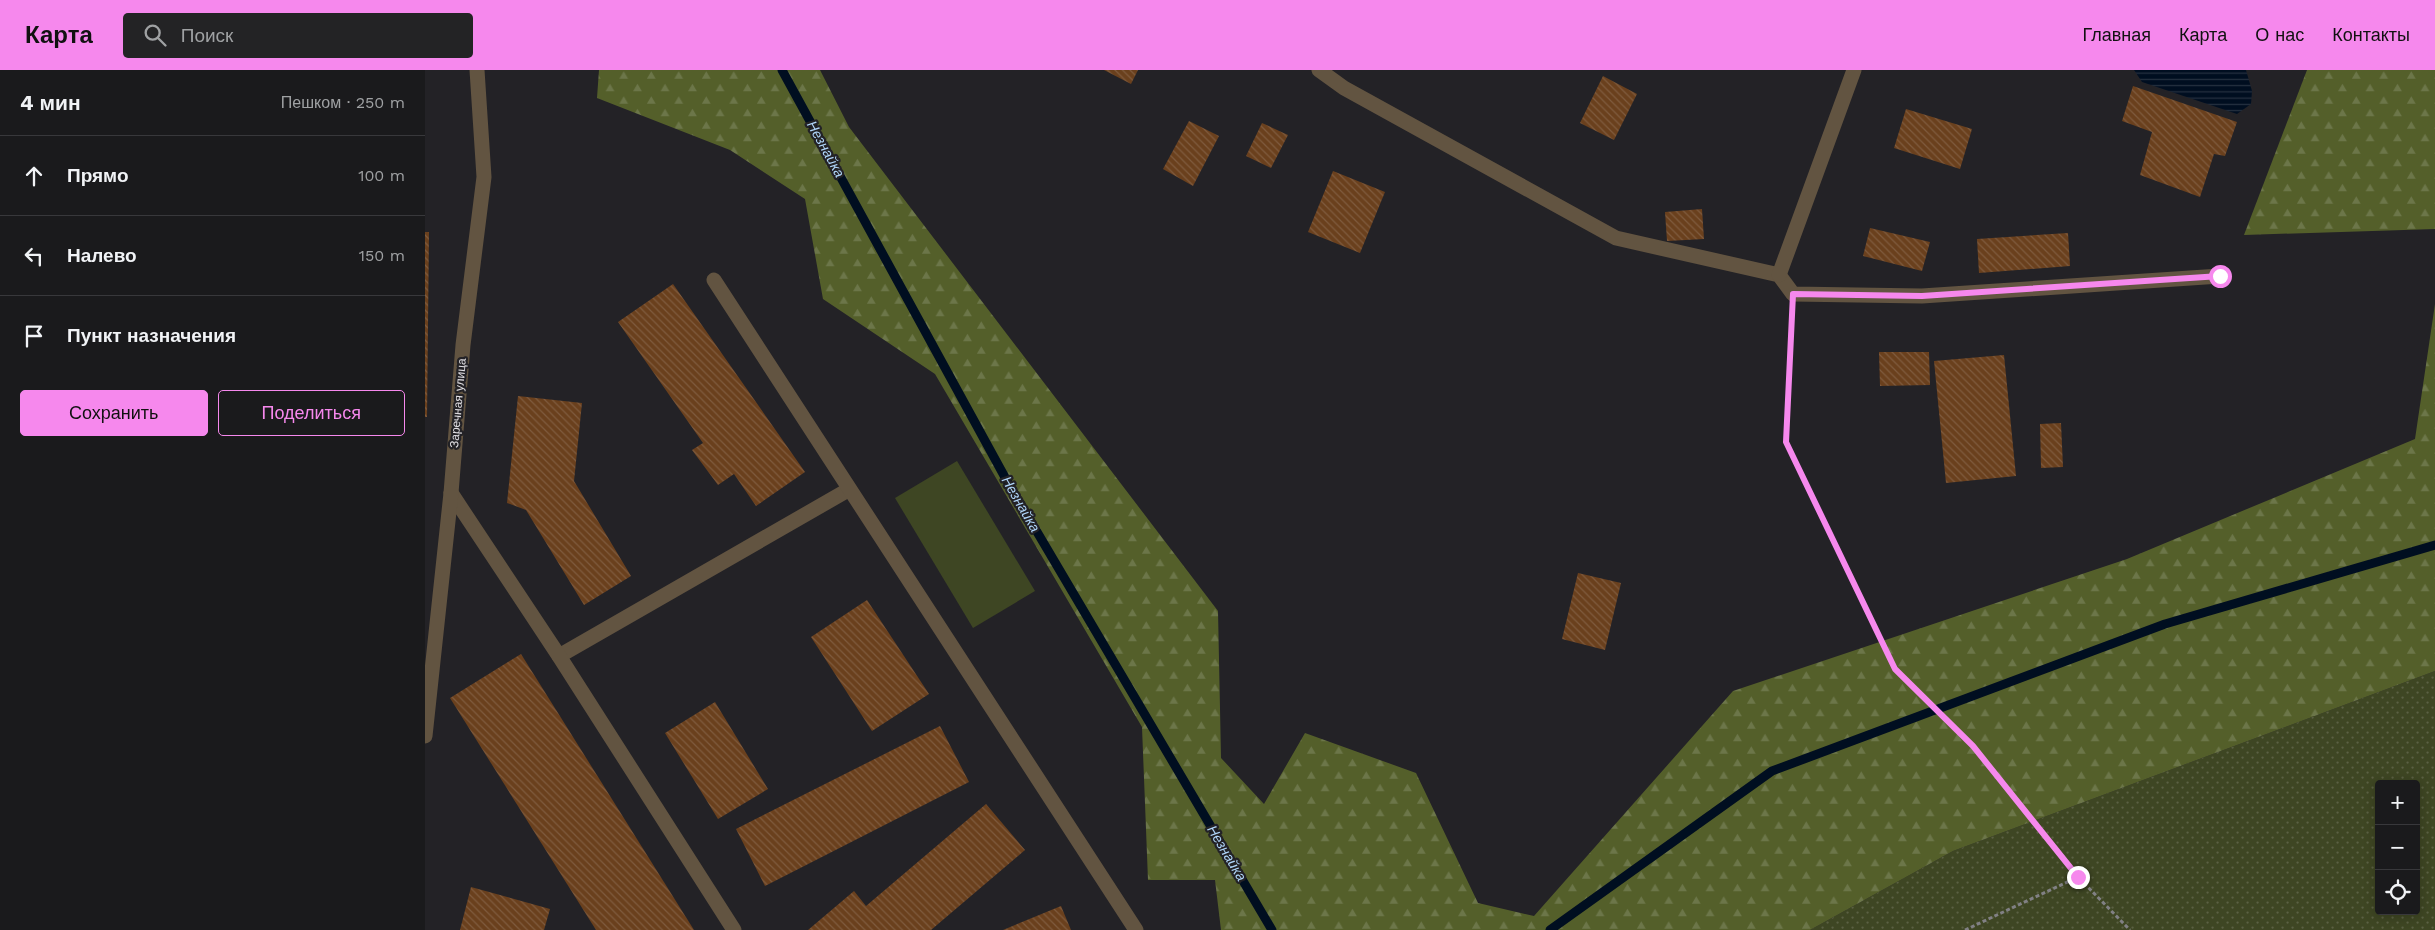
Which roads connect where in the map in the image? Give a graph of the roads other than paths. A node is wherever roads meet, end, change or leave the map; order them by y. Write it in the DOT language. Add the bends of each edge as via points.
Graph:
graph roads {
  1 [pos="477,70"];
  2 [pos="1319,70"];
  3 [pos="1854,70"];
  4 [pos="1779,275"];
  5 [pos="2220,276"];
  6 [pos="714,280"];
  7 [pos="848,490"];
  8 [pos="451,493"];
  9 [pos="559,656"];
  10 [pos="425,736"];
  11 [pos="734,930"];
  12 [pos="1136,930"];
  1 -- 8 [label="street, Заречная улица" via="484,177 463,345"];
  2 -- 4 [label="street" via="1344,88 1616,238"];
  3 -- 4 [label="street"];
  4 -- 5 [label="street" via="1793,294 1922,296"];
  6 -- 7 [label="street"];
  7 -- 9 [label="street"];
  7 -- 12 [label="street"];
  8 -- 9 [label="street"];
  8 -- 10 [label="street, Заречная улица"];
  9 -- 11 [label="street"];
}
